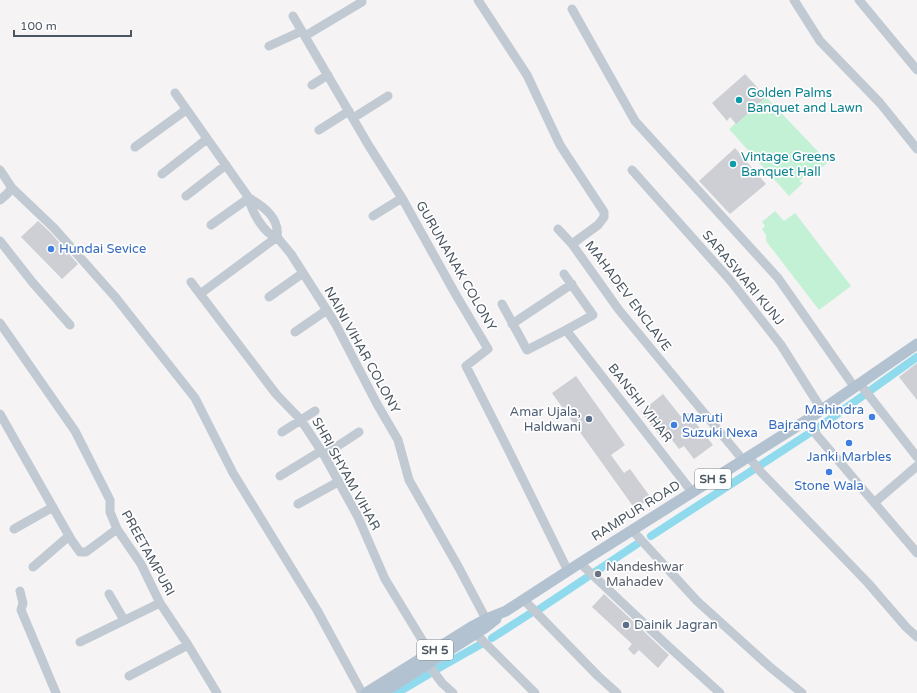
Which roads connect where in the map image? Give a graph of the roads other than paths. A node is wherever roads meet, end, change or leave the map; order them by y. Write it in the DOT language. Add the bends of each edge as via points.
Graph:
graph roads {
  1 [pos="478,0"];
  2 [pos="794,0"];
  3 [pos="859,0"];
  4 [pos="362,2"];
  5 [pos="572,9"];
  6 [pos="293,16"];
  7 [pos="303,34"];
  8 [pos="269,46"];
  9 [pos="917,70"];
  10 [pos="328,75"];
  11 [pos="312,85"];
  12 [pos="175,92"];
  13 [pos="388,96"];
  14 [pos="186,110"];
  15 [pos="351,114"];
  16 [pos="319,130"];
  17 [pos="207,139"];
  18 [pos="135,147"];
  19 [pos="917,149"];
  20 [pos="226,165"];
  21 [pos="0,170"];
  22 [pos="632,170"];
  23 [pos="162,174"];
  24 [pos="12,188"];
  25 [pos="186,196"];
  26 [pos="249,198"];
  27 [pos="402,198"];
  28 [pos="0,200"];
  29 [pos="373,216"];
  30 [pos="211,226"];
  31 [pos="558,229"];
  32 [pos="278,237"];
  33 [pos="0,241"];
  34 [pos="572,244"];
  35 [pos="303,273"];
  36 [pos="564,274"];
  37 [pos="191,282"];
  38 [pos="572,284"];
  39 [pos="200,294"];
  40 [pos="269,297"];
  41 [pos="502,304"];
  42 [pos="327,310"];
  43 [pos="0,323"];
  44 [pos="512,324"];
  45 [pos="70,325"];
  46 [pos="566,330"];
  47 [pos="295,332"];
  48 [pos="917,344"];
  49 [pos="862,390"];
  50 [pos="822,410"];
  51 [pos="315,411"];
  52 [pos="0,414"];
  53 [pos="301,420"];
  54 [pos="812,427"];
  55 [pos="282,432"];
  56 [pos="359,432"];
  57 [pos="322,453"];
  58 [pos="917,457"];
  59 [pos="751,463"];
  60 [pos="917,466"];
  61 [pos="280,476"];
  62 [pos="338,482"];
  63 [pos="692,492"];
  64 [pos="875,502"];
  65 [pos="298,504"];
  66 [pos="53,507"];
  67 [pos="14,529"];
  68 [pos="117,529"];
  69 [pos="632,530"];
  70 [pos="69,536"];
  71 [pos="917,553"];
  72 [pos="580,563"];
  73 [pos="32,567"];
  74 [pos="568,571"];
  75 [pos="20,591"];
  76 [pos="110,594"];
  77 [pos="524,600"];
  78 [pos="160,603"];
  79 [pos="506,611"];
  80 [pos="486,619"];
  81 [pos="124,620"];
  82 [pos="476,634"];
  83 [pos="917,637"];
  84 [pos="80,642"];
  85 [pos="188,645"];
  86 [pos="429,658"];
  87 [pos="129,676"];
  88 [pos="56,693"];
  89 [pos="217,693"];
  90 [pos="362,693"];
  91 [pos="366,693"];
  92 [pos="382,693"];
  93 [pos="453,693"];
  94 [pos="535,693"];
  95 [pos="617,693"];
  96 [pos="720,693"];
  97 [pos="802,693"];
  1 -- 34 [label="street, MAHADEV ENCLAVE" via="527,75 560,145 604,212 604,217 598,225"];
  2 -- 19 [label="street" via="820,40 880,103"];
  3 -- 9 [label="street"];
  4 -- 7 [label="street"];
  5 -- 49 [label="street" via="635,121 778,278"];
  6 -- 7 [label="street, GURUNANAK COLONY"];
  7 -- 8 [label="street"];
  7 -- 10 [label="street, GURUNANAK COLONY"];
  10 -- 11 [label="street"];
  10 -- 15 [label="street, GURUNANAK COLONY"];
  12 -- 14 [label="street, NAINI VIHAR COLONY"];
  13 -- 15 [label="street"];
  14 -- 17 [label="street, NAINI VIHAR COLONY"];
  14 -- 18 [label="street"];
  15 -- 16 [label="street"];
  15 -- 27 [label="street, GURUNANAK COLONY"];
  17 -- 20 [label="street, NAINI VIHAR COLONY"];
  17 -- 23 [label="street"];
  20 -- 25 [label="street"];
  20 -- 26 [label="street, NAINI VIHAR COLONY"];
  21 -- 24 [label="street"];
  22 -- 50 [label="street, SARASWARI KUNJ" via="730,280 781,345"];
  24 -- 28 [label="street"];
  24 -- 90 [label="street" via="85,261 195,398 233,473 317,610"];
  26 -- 30 [label="street"];
  26 -- 32 [label="street, NAINI VIHAR COLONY" via="252,210 264,228"];
  26 -- 32 [label="street" via="270,214 277,227"];
  27 -- 29 [label="street"];
  27 -- 74 [label="street, GURUNANAK COLONY" via="488,349 466,366"];
  31 -- 34 [label="street"];
  32 -- 35 [label="street, NAINI VIHAR COLONY"];
  32 -- 39 [label="street"];
  33 -- 45 [label="street" via="33,284"];
  34 -- 59 [label="street, MAHADEV ENCLAVE" via="619,310"];
  35 -- 40 [label="street"];
  35 -- 42 [label="street, NAINI VIHAR COLONY"];
  36 -- 38 [label="street"];
  37 -- 39 [label="street, SHRI SHYAM VIHAR"];
  38 -- 44 [label="street"];
  38 -- 46 [label="street" via="593,315"];
  39 -- 53 [label="street, SHRI SHYAM VIHAR" via="276,394"];
  41 -- 44 [label="street"];
  42 -- 47 [label="street"];
  42 -- 80 [label="street, NAINI VIHAR COLONY" via="398,440 409,480"];
  43 -- 68 [label="street, PREETAMPURI" via="75,431 110,500 110,512"];
  44 -- 46 [label="street" via="527,350"];
  46 -- 63 [label="street, BANSHI VIHAR"];
  48 -- 49 [label="main road, RAMPUR ROAD / SH 5"];
  49 -- 50 [label="main road, RAMPUR ROAD / SH 5"];
  49 -- 58 [label="street"];
  50 -- 54 [label="main road, RAMPUR ROAD / SH 5"];
  51 -- 53 [label="street"];
  52 -- 66 [label="street"];
  53 -- 55 [label="street"];
  53 -- 57 [label="street, SHRI SHYAM VIHAR"];
  54 -- 59 [label="main road, RAMPUR ROAD / SH 5"];
  54 -- 64 [label="street"];
  56 -- 57 [label="street"];
  57 -- 61 [label="street"];
  57 -- 62 [label="street, SHRI SHYAM VIHAR"];
  59 -- 63 [label="main road, RAMPUR ROAD / SH 5"];
  59 -- 83 [label="street, MAHADEV ENCLAVE"];
  60 -- 64 [label="street"];
  62 -- 65 [label="street"];
  62 -- 86 [label="street, SHRI SHYAM VIHAR" via="358,517 385,579"];
  63 -- 69 [label="main road, RAMPUR ROAD / SH 5"];
  64 -- 71 [label="street"];
  66 -- 67 [label="street"];
  66 -- 70 [label="street"];
  68 -- 70 [label="street" via="83,553"];
  68 -- 78 [label="street, PREETAMPURI" via="141,564"];
  69 -- 72 [label="main road, RAMPUR ROAD / SH 5"];
  69 -- 97 [label="street" via="697,600"];
  70 -- 73 [label="street"];
  72 -- 74 [label="main road, RAMPUR ROAD / SH 5"];
  72 -- 96 [label="street"];
  74 -- 77 [label="main road, RAMPUR ROAD / SH 5"];
  75 -- 88 [label="street" via="23,603 21,610"];
  76 -- 81 [label="street"];
  77 -- 79 [label="main road, RAMPUR ROAD / SH 5"];
  77 -- 95 [label="street"];
  78 -- 81 [label="street"];
  78 -- 85 [label="street, PREETAMPURI"];
  79 -- 80 [label="main road, RAMPUR ROAD / SH 5"];
  79 -- 82 [label="main road"];
  80 -- 86 [label="main road, RAMPUR ROAD / SH 5"];
  81 -- 84 [label="street"];
  82 -- 86 [label="main road"];
  82 -- 94 [label="street"];
  85 -- 87 [label="street"];
  85 -- 89 [label="street, PREETAMPURI"];
  86 -- 91 [label="main road, RAMPUR ROAD / SH 5"];
  86 -- 92 [label="main road"];
  86 -- 93 [label="street, SHRI SHYAM VIHAR" via="442,683"];
}
